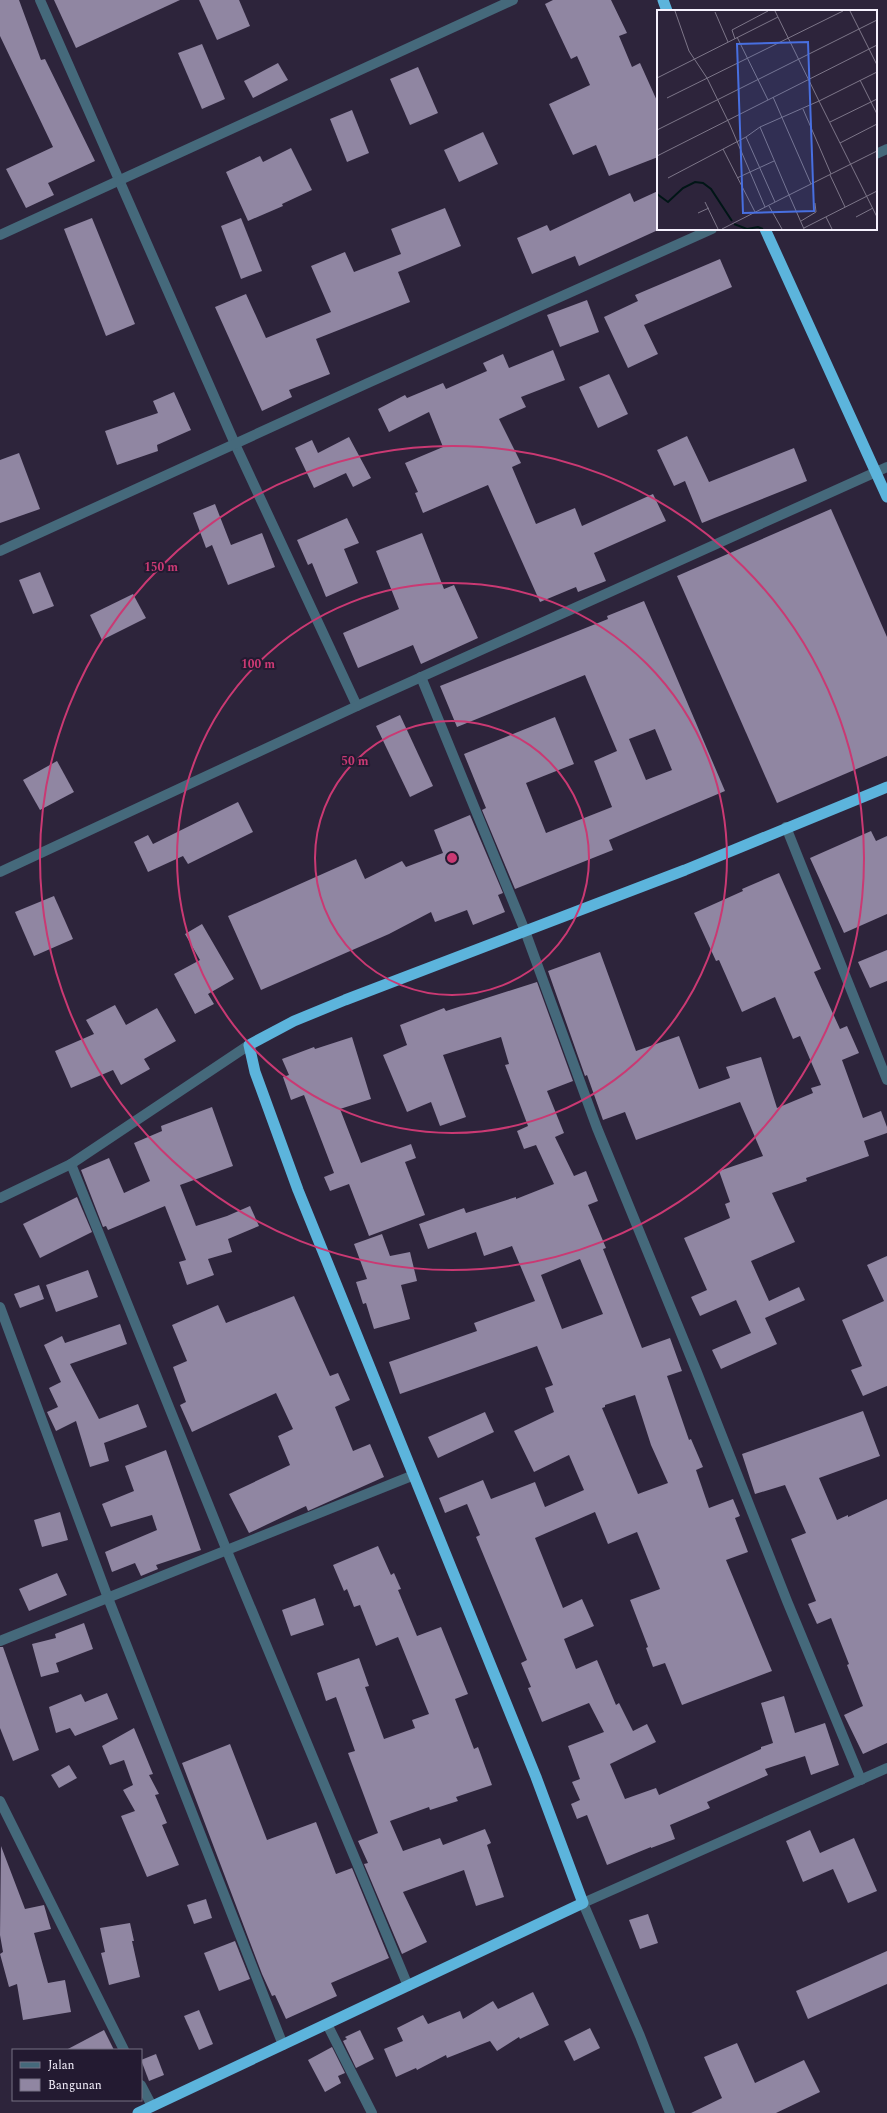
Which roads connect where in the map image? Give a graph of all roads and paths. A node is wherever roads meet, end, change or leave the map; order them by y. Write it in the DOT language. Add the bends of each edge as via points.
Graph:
graph roads {
  1 [pos="40,0"];
  2 [pos="513,0"];
  3 [pos="662,0"];
  4 [pos="667,10"];
  5 [pos="887,149"];
  6 [pos="877,154"];
  7 [pos="121,181"];
  8 [pos="710,230"];
  9 [pos="765,230"];
  10 [pos="0,235"];
  11 [pos="235,444"];
  12 [pos="887,467"];
  13 [pos="876,472"];
  14 [pos="887,497"];
  15 [pos="0,551"];
  16 [pos="421,677"];
  17 [pos="358,706"];
  18 [pos="887,787"];
  19 [pos="786,827"];
  20 [pos="0,872"];
  21 [pos="525,931"];
  22 [pos="249,1045"];
  23 [pos="887,1080"];
  24 [pos="71,1164"];
  25 [pos="0,1198"];
  26 [pos="0,1307"];
  27 [pos="414,1475"];
  28 [pos="227,1552"];
  29 [pos="108,1598"];
  30 [pos="0,1641"];
  31 [pos="887,1768"];
  32 [pos="861,1780"];
  33 [pos="0,1801"];
  34 [pos="583,1903"];
  35 [pos="408,1986"];
  36 [pos="327,2024"];
  37 [pos="284,2045"];
  38 [pos="124,2049"];
  39 [pos="142,2087"];
  40 [pos="152,2106"];
  41 [pos="138,2113"];
  42 [pos="372,2113"];
  43 [pos="670,2113"];
  1 -- 7 [label="street"];
  2 -- 7 [label="street"];
  3 -- 4 [label="highway"];
  5 -- 6 [label="street"];
  7 -- 10 [label="street"];
  7 -- 11 [label="street"];
  8 -- 11 [label="street"];
  9 -- 13 [label="highway"];
  11 -- 15 [label="street"];
  11 -- 17 [label="street"];
  12 -- 13 [label="street"];
  13 -- 14 [label="highway"];
  13 -- 16 [label="street"];
  16 -- 17 [label="street"];
  16 -- 21 [label="street"];
  17 -- 20 [label="street"];
  18 -- 19 [label="highway"];
  19 -- 21 [label="highway" via="685,870"];
  19 -- 23 [label="street"];
  21 -- 22 [label="highway" via="313,1013"];
  21 -- 32 [label="street" via="597,1128"];
  22 -- 24 [label="street"];
  22 -- 27 [label="highway" via="255,1072 298,1190"];
  24 -- 25 [label="street"];
  24 -- 28 [label="street"];
  26 -- 29 [label="street"];
  27 -- 28 [label="street"];
  27 -- 34 [label="highway" via="536,1777"];
  28 -- 29 [label="street"];
  28 -- 35 [label="street"];
  29 -- 30 [label="street"];
  29 -- 37 [label="street"];
  31 -- 32 [label="street"];
  32 -- 34 [label="street"];
  33 -- 38 [label="street"];
  34 -- 35 [label="highway"];
  34 -- 43 [label="street"];
  35 -- 36 [label="highway"];
  36 -- 37 [label="highway"];
  36 -- 42 [label="street"];
  37 -- 40 [label="highway"];
  39 -- 40 [label="street"];
  40 -- 41 [label="highway"];
}
